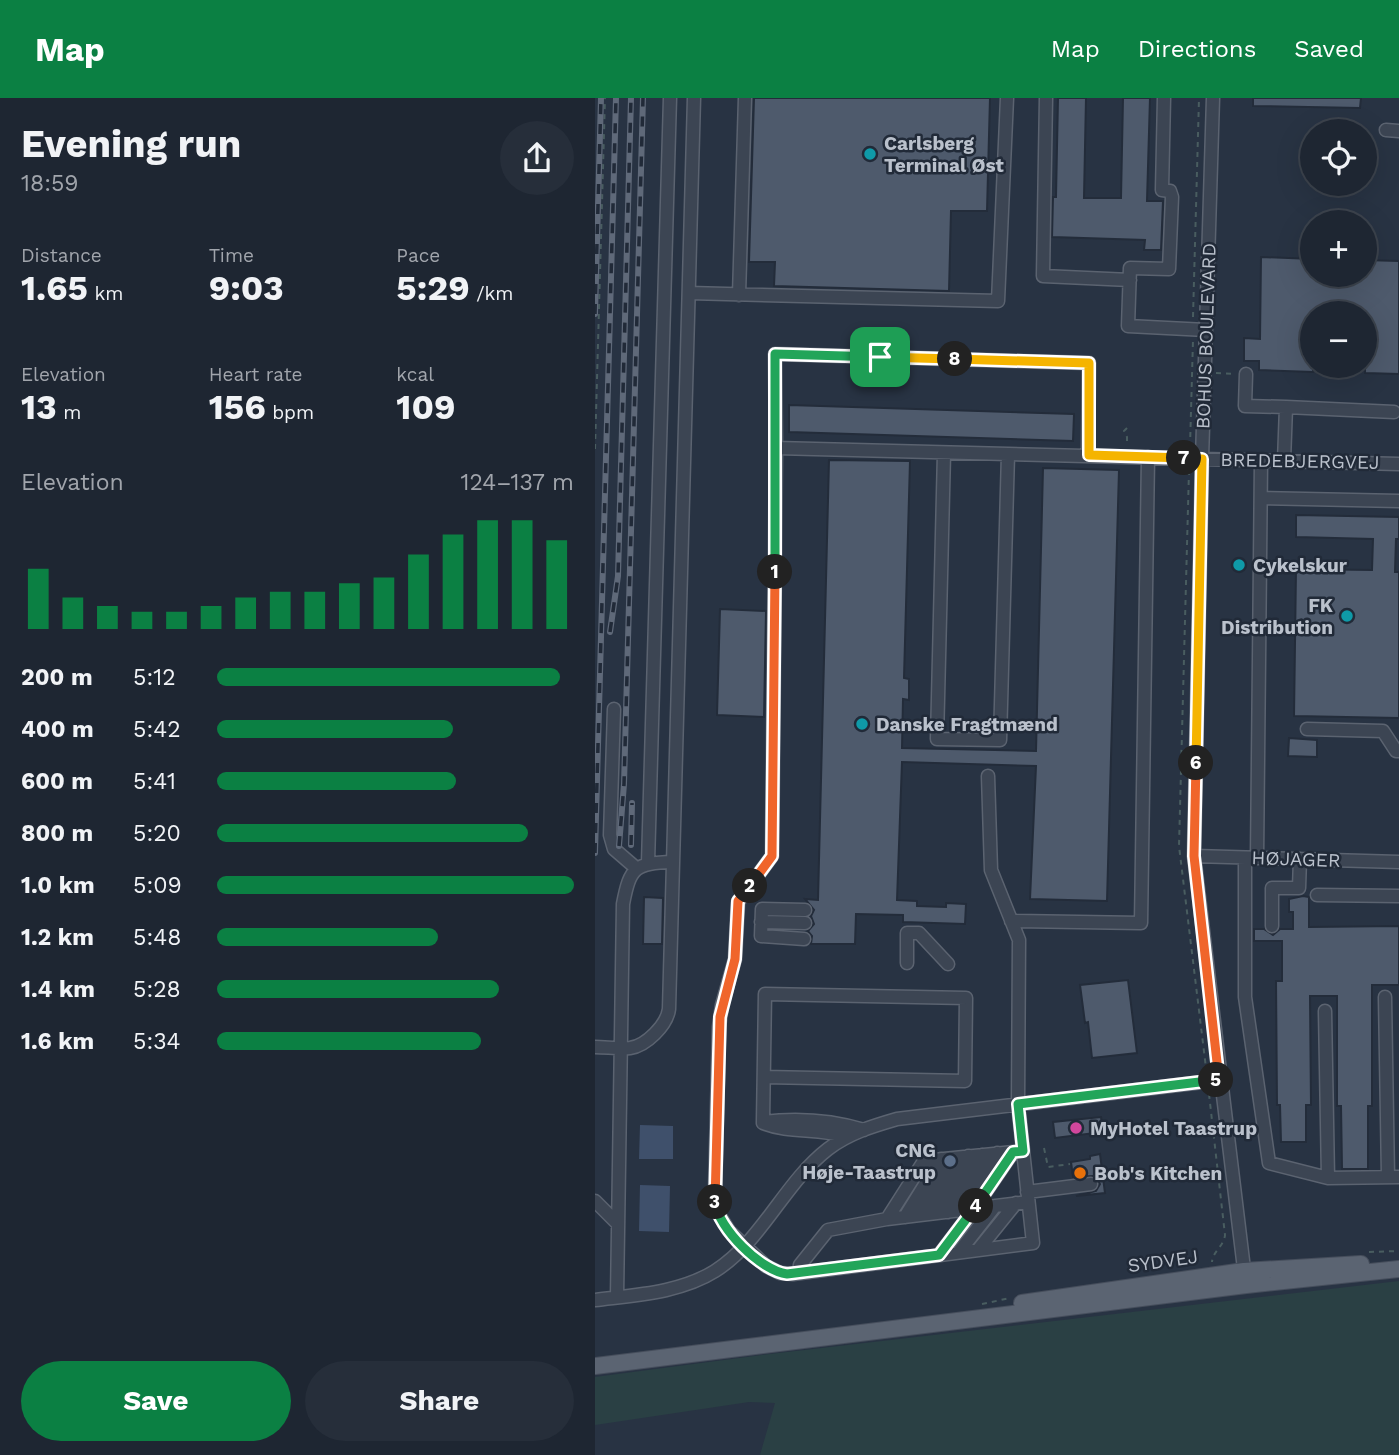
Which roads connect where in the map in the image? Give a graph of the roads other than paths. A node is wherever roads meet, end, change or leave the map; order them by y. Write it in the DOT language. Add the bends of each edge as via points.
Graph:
graph roads {
  1 [pos="670,98"];
  2 [pos="694,98"];
  3 [pos="745,98"];
  4 [pos="1007,98"];
  5 [pos="1046,98"];
  6 [pos="1164,98"];
  7 [pos="1213,98"];
  8 [pos="1130,279"];
  9 [pos="689,293"];
  10 [pos="739,295"];
  11 [pos="1206,330"];
  12 [pos="1246,374"];
  13 [pos="1286,407"];
  14 [pos="1394,412"];
  15 [pos="776,448"];
  16 [pos="944,453"];
  17 [pos="1008,454"];
  18 [pos="1089,455"];
  19 [pos="1148,457"];
  20 [pos="1202,459"];
  21 [pos="1261,461"];
  22 [pos="1284,461"];
  23 [pos="1399,464"];
  24 [pos="1261,498"];
  25 [pos="1399,501"];
  26 [pos="614,709"];
  27 [pos="1307,729"];
  28 [pos="1399,751"];
  29 [pos="988,776"];
  30 [pos="1194,856"];
  31 [pos="1251,858"];
  32 [pos="1300,859"];
  33 [pos="673,862"];
  34 [pos="1399,862"];
  35 [pos="642,865"];
  36 [pos="1317,895"];
  37 [pos="1399,896"];
  38 [pos="805,917"];
  39 [pos="1011,921"];
  40 [pos="761,922"];
  41 [pos="1272,926"];
  42 [pos="738,929"];
  43 [pos="804,939"];
  44 [pos="907,963"];
  45 [pos="948,964"];
  46 [pos="1385,997"];
  47 [pos="1325,1011"];
  48 [pos="595,1046"];
  49 [pos="621,1048"];
  50 [pos="764,1077"];
  51 [pos="1219,1080"];
  52 [pos="1018,1104"];
  53 [pos="763,1122"];
  54 [pos="864,1130"];
  55 [pos="846,1137"];
  56 [pos="1018,1151"];
  57 [pos="997,1153"];
  58 [pos="982,1155"];
  59 [pos="954,1158"];
  60 [pos="1394,1177"];
  61 [pos="1328,1178"];
  62 [pos="1091,1184"];
  63 [pos="595,1202"];
  64 [pos="990,1206"];
  65 [pos="934,1213"];
  66 [pos="920,1215"];
  67 [pos="905,1217"];
  68 [pos="887,1219"];
  69 [pos="618,1224"];
  70 [pos="744,1246"];
  71 [pos="954,1253"];
  72 [pos="1399,1266"];
  73 [pos="799,1273"];
  74 [pos="1245,1278"];
  75 [pos="617,1297"];
  76 [pos="595,1300"];
  77 [pos="595,1366"];
  1 -- 35 [label="street"];
  2 -- 9 [label="street"];
  3 -- 10 [label="street"];
  4 -- 10 [label="street" via="998,301"];
  5 -- 8 [label="street" via="1043,276"];
  6 -- 8 [label="street" via="1162,190 1170,191 1172,197 1169,269 1130,268"];
  7 -- 11 [label="street, BOHUS BOULEVARD"];
  8 -- 11 [label="street" via="1128,326"];
  9 -- 10 [label="street"];
  9 -- 33 [label="street"];
  11 -- 20 [label="street, BOHUS BOULEVARD"];
  12 -- 13 [label="street" via="1245,406"];
  13 -- 14 [label="street"];
  13 -- 22 [label="street"];
  15 -- 16 [label="street, BREDEBJERGVEJ"];
  15 -- 18 [label="street" via="775,354 1089,363"];
  15 -- 42 [label="street" via="772,856 738,901"];
  16 -- 17 [label="street, BREDEBJERGVEJ"];
  16 -- 17 [label="street" via="937,739 1000,740"];
  17 -- 18 [label="street, BREDEBJERGVEJ"];
  18 -- 19 [label="street, BREDEBJERGVEJ"];
  19 -- 20 [label="street, BREDEBJERGVEJ"];
  19 -- 39 [label="street" via="1141,923"];
  20 -- 21 [label="street, BREDEBJERGVEJ"];
  20 -- 30 [label="street, BOHUS BOULEVARD"];
  21 -- 22 [label="street, BREDEBJERGVEJ"];
  21 -- 24 [label="street"];
  22 -- 23 [label="street, BREDEBJERGVEJ"];
  24 -- 25 [label="street"];
  24 -- 31 [label="street"];
  26 -- 35 [label="street" via="610,835 622,858"];
  27 -- 28 [label="street" via="1383,732"];
  29 -- 39 [label="street" via="991,870"];
  30 -- 31 [label="street, HØJAGER"];
  30 -- 51 [label="street, BOHUS BOULEVARD"];
  31 -- 32 [label="street, HØJAGER"];
  31 -- 61 [label="street" via="1245,997 1269,1164"];
  32 -- 34 [label="street, HØJAGER"];
  32 -- 41 [label="street" via="1299,888 1272,888"];
  33 -- 35 [label="street"];
  33 -- 49 [label="street" via="667,1019 633,1048"];
  35 -- 49 [label="street" via="628,882 623,904"];
  36 -- 37 [label="street"];
  38 -- 40 [label="street"];
  39 -- 52 [label="street" via="1019,940"];
  40 -- 42 [label="street"];
  40 -- 43 [label="street" via="761,936"];
  42 -- 70 [label="street" via="719,1027 715,1195 721,1221"];
  44 -- 45 [label="street" via="907,933 919,933"];
  46 -- 60 [label="street"];
  47 -- 61 [label="street"];
  48 -- 49 [label="street"];
  49 -- 69 [label="street"];
  50 -- 50 [label="street" via="765,994 966,998 965,1080"];
  50 -- 53 [label="street"];
  51 -- 52 [label="street"];
  51 -- 74 [label="street, BOHUS BOULEVARD"];
  52 -- 54 [label="street" via="897,1119"];
  52 -- 56 [label="street"];
  53 -- 54 [label="street" via="838,1122"];
  53 -- 55 [label="street" via="779,1129 828,1131"];
  54 -- 55 [label="street"];
  55 -- 70 [label="street" via="806,1169"];
  56 -- 57 [label="street"];
  56 -- 64 [label="street"];
  56 -- 64 [label="street"];
  57 -- 58 [label="street"];
  57 -- 64 [label="street"];
  58 -- 59 [label="street"];
  58 -- 64 [label="street"];
  59 -- 65 [label="street"];
  59 -- 66 [label="street"];
  59 -- 67 [label="street"];
  59 -- 68 [label="street" via="924,1161"];
  60 -- 61 [label="street"];
  62 -- 64 [label="street"];
  63 -- 69 [label="street"];
  64 -- 65 [label="street"];
  64 -- 71 [label="street"];
  64 -- 71 [label="street"];
  64 -- 71 [label="street"];
  64 -- 71 [label="street" via="1033,1243"];
  65 -- 66 [label="street"];
  66 -- 67 [label="street"];
  67 -- 68 [label="street"];
  68 -- 73 [label="street" via="828,1230 800,1265"];
  69 -- 75 [label="street"];
  70 -- 73 [label="street" via="773,1271"];
  70 -- 75 [label="street" via="694,1281"];
  71 -- 73 [label="street"];
  72 -- 74 [label="main road, SYDVEJ" via="1333,1264"];
  74 -- 77 [label="main road, SYDVEJ" via="1060,1297 935,1322"];
  75 -- 76 [label="street"];
}
